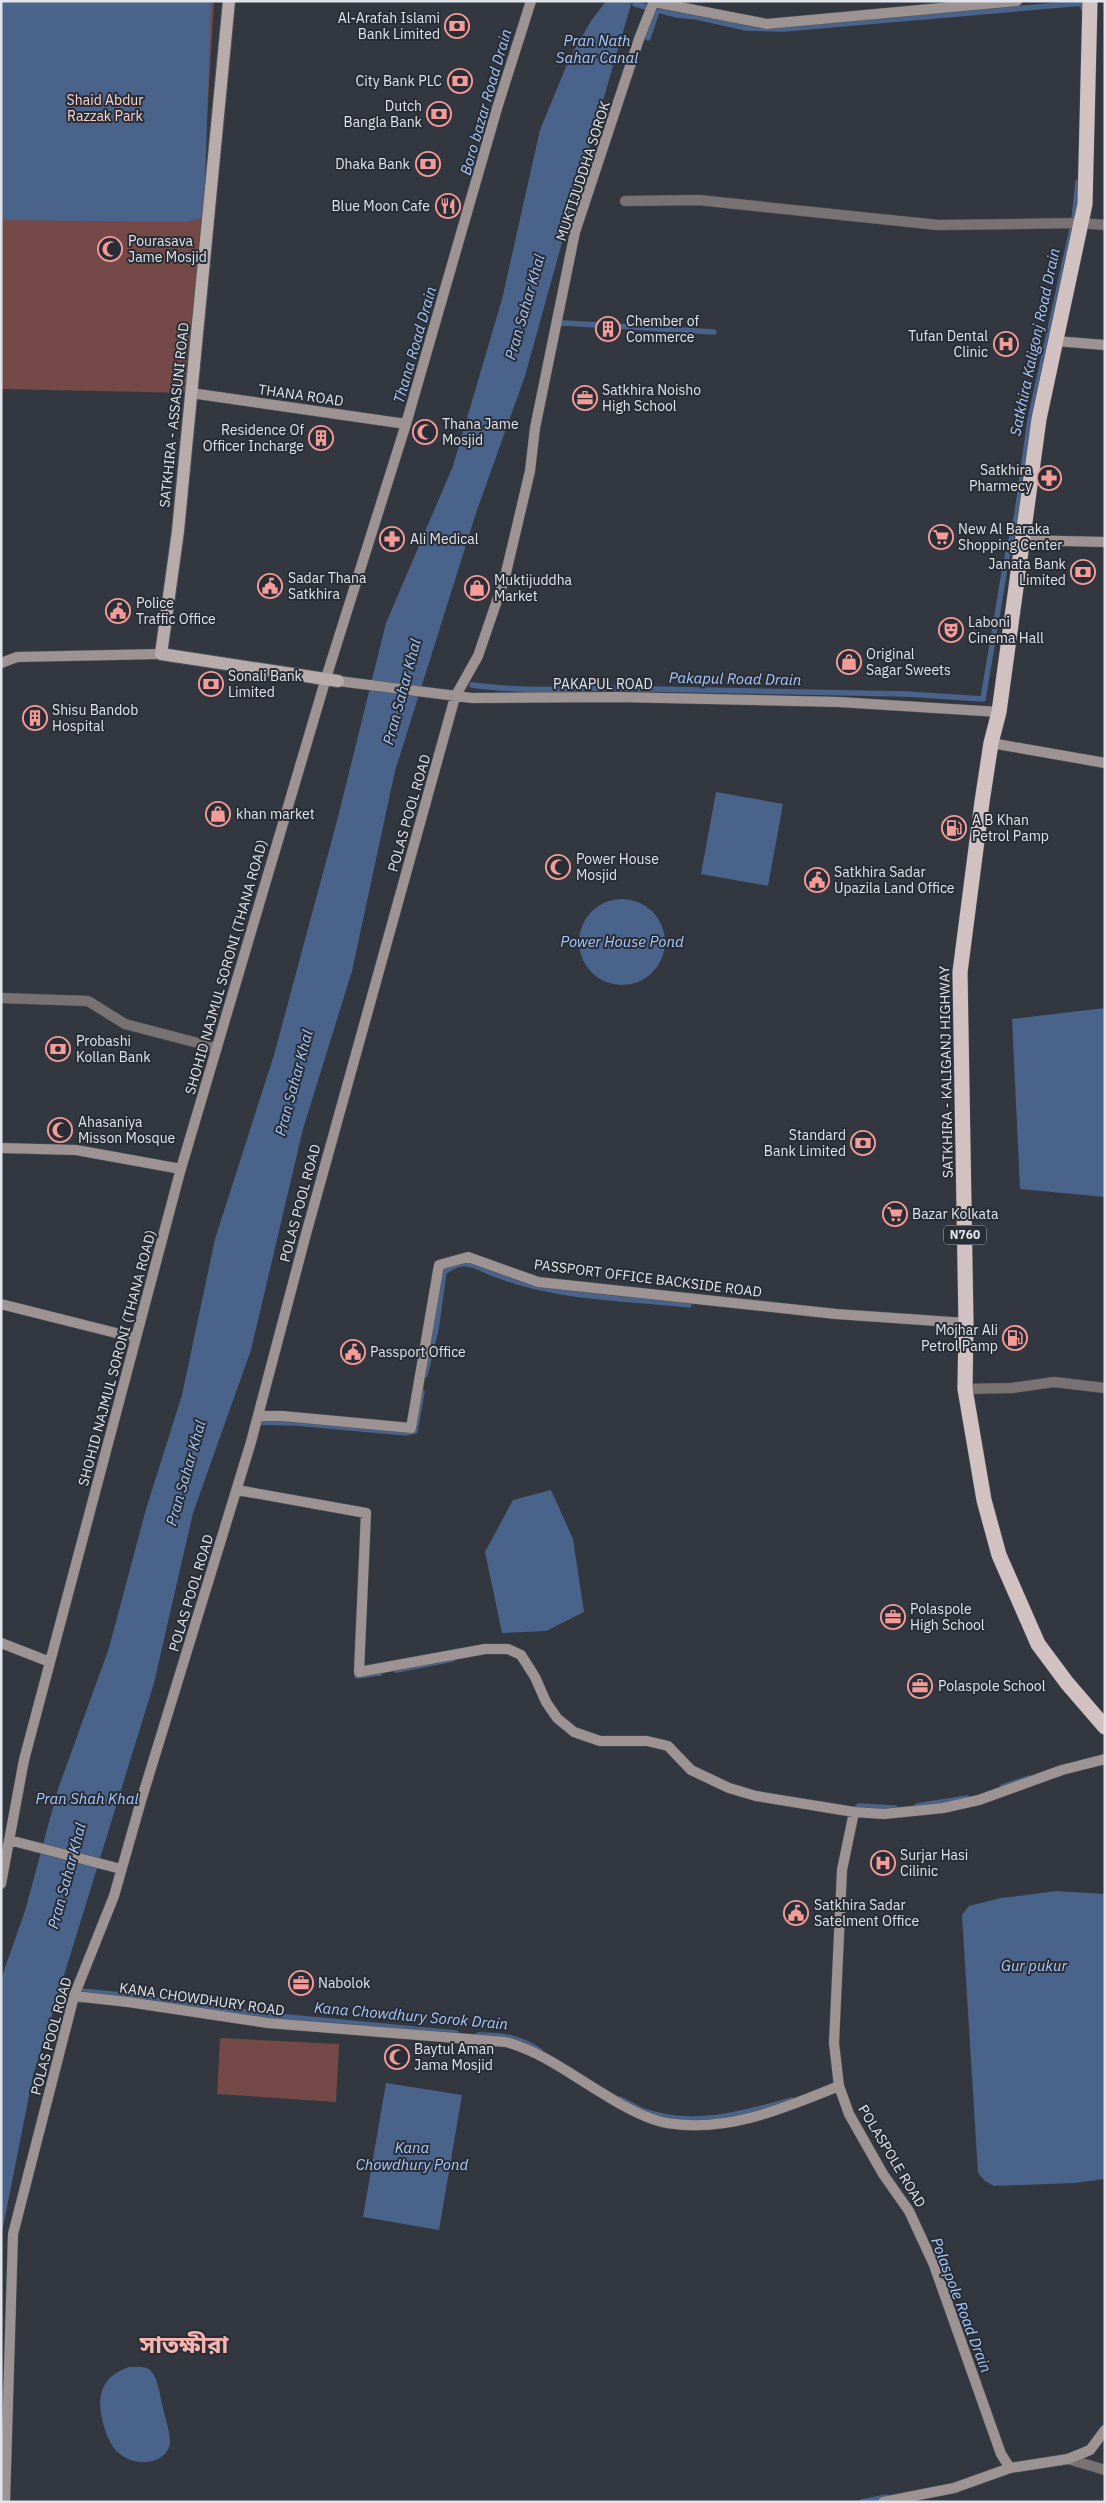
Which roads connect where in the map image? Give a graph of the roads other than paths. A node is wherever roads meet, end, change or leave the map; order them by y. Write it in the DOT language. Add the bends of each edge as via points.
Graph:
graph roads {
  1 [pos="229,1"];
  2 [pos="532,1"];
  3 [pos="1017,1"];
  4 [pos="1090,1"];
  5 [pos="653,2"];
  6 [pos="626,201"];
  7 [pos="1080,223"];
  8 [pos="1105,225"];
  9 [pos="1055,341"];
  10 [pos="1105,345"];
  11 [pos="191,393"];
  12 [pos="406,424"];
  13 [pos="1021,540"];
  14 [pos="1105,542"];
  15 [pos="161,654"];
  16 [pos="1,663"];
  17 [pos="332,680"];
  18 [pos="451,696"];
  19 [pos="999,712"];
  20 [pos="991,743"];
  21 [pos="1105,763"];
  22 [pos="1,998"];
  23 [pos="217,1048"];
  24 [pos="1,1148"];
  25 [pos="181,1169"];
  26 [pos="1,1304"];
  27 [pos="966,1322"];
  28 [pos="136,1338"];
  29 [pos="1105,1388"];
  30 [pos="965,1389"];
  31 [pos="258,1416"];
  32 [pos="237,1490"];
  33 [pos="1,1644"];
  34 [pos="50,1662"];
  35 [pos="1105,1727"];
  36 [pos="1105,1759"];
  37 [pos="854,1812"];
  38 [pos="9,1840"];
  39 [pos="121,1869"];
  40 [pos="1,1884"];
  41 [pos="74,1996"];
  42 [pos="839,2086"];
  43 [pos="1105,2430"];
  44 [pos="1068,2460"];
  45 [pos="1010,2468"];
  46 [pos="1105,2470"];
  47 [pos="5,2502"];
  48 [pos="883,2502"];
  1 -- 11 [label="main road, SATKHIRA - ASSASUNI ROAD"];
  2 -- 12 [label="street, SHOHID NAJMUL SORONI (THANA ROAD)" via="498,105"];
  3 -- 5 [label="street" via="767,24"];
  4 -- 7 [label="highway, SATKHIRA - KALIGANJ HIGHWAY" via="1085,204"];
  5 -- 18 [label="street, MUKTIJUDDHA SOROK" via="575,232 535,428 530,471 505,577 478,656"];
  6 -- 7 [label="street" via="698,200 938,225"];
  7 -- 8 [label="street"];
  7 -- 9 [label="highway, SATKHIRA - KALIGANJ HIGHWAY"];
  9 -- 10 [label="street"];
  9 -- 13 [label="highway, SATKHIRA - KALIGANJ HIGHWAY" via="1039,419"];
  11 -- 12 [label="street, THANA ROAD"];
  11 -- 15 [label="main road, SATKHIRA - ASSASUNI ROAD" via="178,531"];
  12 -- 17 [label="street, SHOHID NAJMUL SORONI (THANA ROAD)"];
  13 -- 14 [label="street"];
  13 -- 19 [label="highway, SATKHIRA - KALIGANJ HIGHWAY"];
  15 -- 16 [label="street" via="17,657"];
  15 -- 17 [label="main road"];
  17 -- 18 [label="street, PAKAPUL ROAD"];
  17 -- 23 [label="street, SHOHID NAJMUL SORONI (THANA ROAD)"];
  18 -- 19 [label="street, PAKAPUL ROAD" via="839,702"];
  18 -- 31 [label="street, POLAS POOL ROAD"];
  19 -- 20 [label="highway, SATKHIRA - KALIGANJ HIGHWAY / N760"];
  20 -- 21 [label="street"];
  20 -- 27 [label="highway, SATKHIRA - KALIGANJ HIGHWAY / N760" via="960,972"];
  22 -- 23 [label="street" via="88,1001 125,1024"];
  23 -- 25 [label="street, SHOHID NAJMUL SORONI (THANA ROAD)"];
  24 -- 25 [label="street" via="76,1150"];
  25 -- 28 [label="street, SHOHID NAJMUL SORONI (THANA ROAD)"];
  26 -- 28 [label="street"];
  27 -- 30 [label="highway, SATKHIRA - KALIGANJ HIGHWAY / N760"];
  27 -- 31 [label="street, PASSPORT OFFICE BACKSIDE ROAD" via="836,1314 538,1282 468,1257 439,1265 411,1428"];
  28 -- 34 [label="street, SHOHID NAJMUL SORONI (THANA ROAD)"];
  29 -- 30 [label="street" via="1054,1382 1012,1388"];
  30 -- 35 [label="highway, SATKHIRA - KALIGANJ HIGHWAY / N760" via="984,1500 999,1554 1038,1644 1067,1684"];
  31 -- 32 [label="street, POLAS POOL ROAD"];
  32 -- 37 [label="street" via="366,1513 359,1672 485,1649 508,1649 521,1655 557,1718 574,1732 600,1741 647,1741 668,1746 691,1770 730,1788 756,1796"];
  32 -- 39 [label="street, POLAS POOL ROAD"];
  33 -- 34 [label="street"];
  34 -- 38 [label="street, SHOHID NAJMUL SORONI (THANA ROAD)" via="24,1760"];
  36 -- 37 [label="street" via="943,1808 884,1814"];
  37 -- 42 [label="street, POLASPOLE ROAD" via="842,1870 834,2043"];
  38 -- 39 [label="street"];
  38 -- 40 [label="street, SHOHID NAJMUL SORONI (THANA ROAD)"];
  39 -- 41 [label="street, POLAS POOL ROAD" via="114,1896"];
  41 -- 42 [label="street, KANA CHOWDHURY ROAD" via="268,2023 506,2042 529,2048 615,2101 667,2123 716,2124 742,2120"];
  41 -- 47 [label="street, POLAS POOL ROAD" via="13,2234"];
  42 -- 45 [label="street, POLASPOLE ROAD" via="849,2114 883,2174 909,2210 934,2265 1001,2454"];
  43 -- 44 [label="street" via="1090,2450"];
  44 -- 45 [label="street"];
  44 -- 46 [label="street"];
  45 -- 48 [label="street" via="954,2488"];
}
